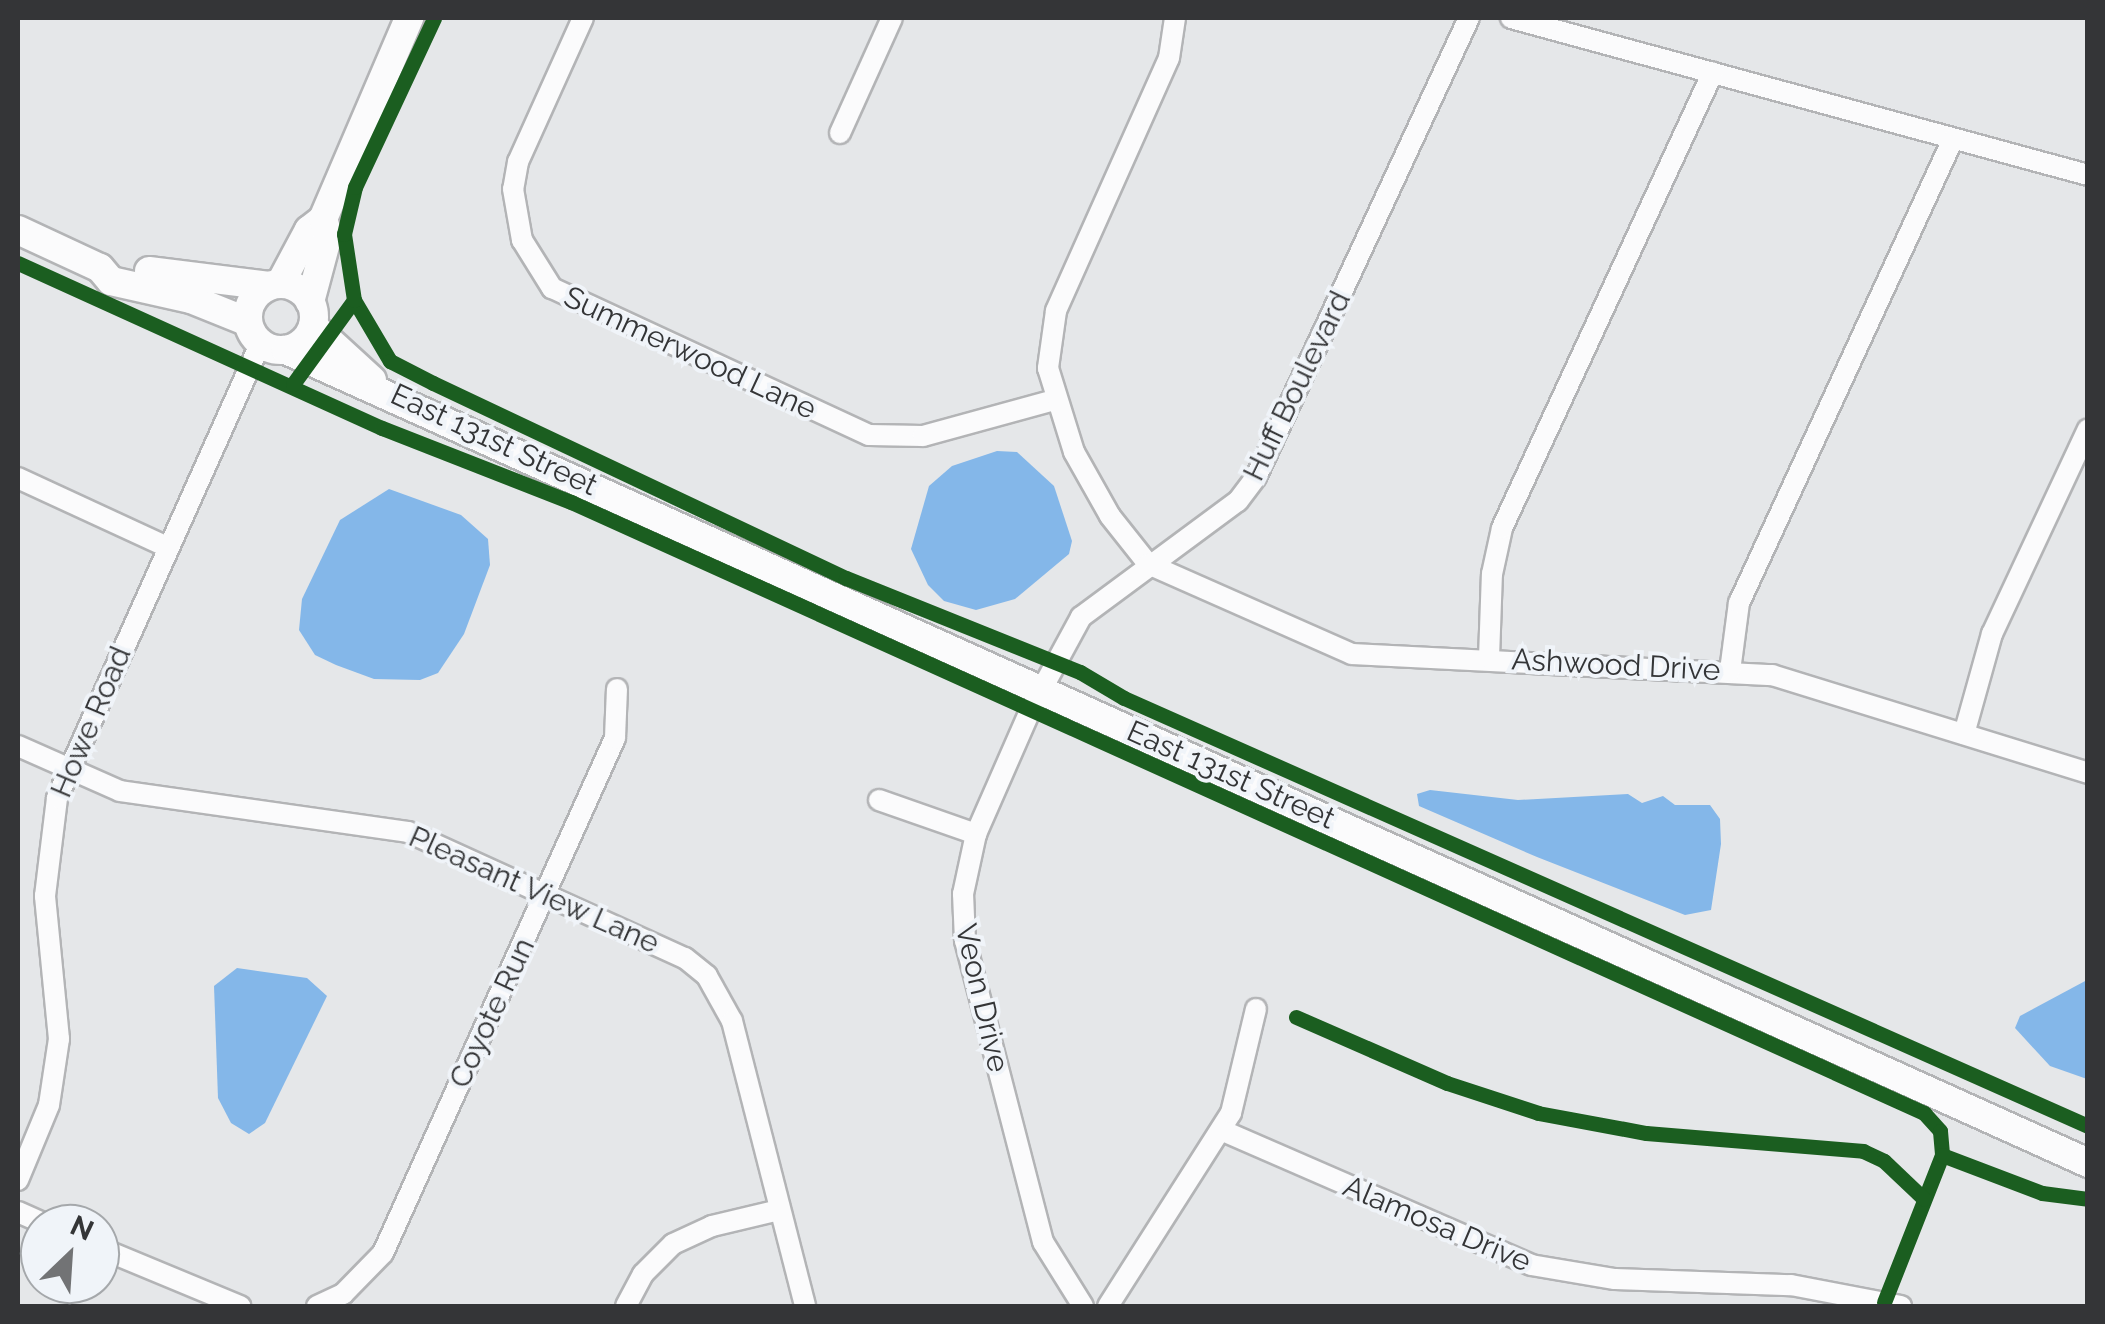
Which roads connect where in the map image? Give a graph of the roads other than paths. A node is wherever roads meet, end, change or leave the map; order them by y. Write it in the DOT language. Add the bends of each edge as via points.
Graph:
graph roads {
  1 [pos="408,18"];
  2 [pos="583,18"];
  3 [pos="892,18"];
  4 [pos="1175,18"];
  5 [pos="1469,18"];
  6 [pos="1512,18"];
  7 [pos="1714,72"];
  8 [pos="840,133"];
  9 [pos="1953,139"];
  10 [pos="2088,176"];
  11 [pos="323,219"];
  12 [pos="18,230"];
  13 [pos="100,268"];
  14 [pos="274,285"];
  15 [pos="312,314"];
  16 [pos="265,339"];
  17 [pos="375,386"];
  18 [pos="1056,400"];
  19 [pos="2088,429"];
  20 [pos="18,478"];
  21 [pos="167,547"];
  22 [pos="1148,564"];
  23 [pos="1489,658"];
  24 [pos="1730,670"];
  25 [pos="618,689"];
  26 [pos="1042,689"];
  27 [pos="1964,734"];
  28 [pos="18,746"];
  29 [pos="67,769"];
  30 [pos="2088,774"];
  31 [pos="879,800"];
  32 [pos="976,834"];
  33 [pos="546,894"];
  34 [pos="1256,1009"];
  35 [pos="1221,1130"];
  36 [pos="2088,1163"];
  37 [pos="18,1180"];
  38 [pos="779,1210"];
  39 [pos="120,1256"];
  40 [pos="1822,1298"];
  41 [pos="240,1306"];
  42 [pos="316,1306"];
  43 [pos="626,1306"];
  44 [pos="805,1306"];
  45 [pos="1082,1306"];
  46 [pos="1108,1306"];
  47 [pos="1902,1306"];
  1 -- 11 [label="street"];
  2 -- 18 [label="street, Summerwood Lane" via="518,162 514,189 522,240 552,288 870,435 923,436"];
  3 -- 8 [label="street"];
  4 -- 18 [label="street" via="1169,58 1056,311 1048,368"];
  5 -- 22 [label="street, Huff Boulevard" via="1256,477 1238,501"];
  6 -- 7 [label="street"];
  7 -- 9 [label="street"];
  7 -- 23 [label="street" via="1502,528 1492,574"];
  9 -- 10 [label="street"];
  9 -- 24 [label="street" via="1746,588"];
  11 -- 14 [label="street"];
  11 -- 15 [label="street" via="328,235"];
  12 -- 13 [label="street, East 131st Street"];
  13 -- 14 [label="street, East 131st Street" via="115,263"];
  13 -- 16 [label="street, East 131st Street" via="112,281 190,299"];
  14 -- 15 [label="street" via="302,291"];
  14 -- 16 [label="street" via="252,300"];
  15 -- 16 [label="street" via="304,342"];
  15 -- 17 [label="street, East 131st Street"];
  16 -- 17 [label="street, East 131st Street" via="362,387"];
  16 -- 21 [label="street, Howe Road"];
  17 -- 26 [label="street, East 131st Street"];
  18 -- 22 [label="street" via="1110,516"];
  19 -- 27 [label="street" via="1992,634"];
  20 -- 21 [label="street"];
  21 -- 29 [label="street, Howe Road"];
  22 -- 23 [label="street, Ashwood Drive" via="1334,650 1384,658"];
  22 -- 26 [label="street, Huff Boulevard" via="1081,617"];
  23 -- 24 [label="street, Ashwood Drive"];
  24 -- 27 [label="street, Ashwood Drive" via="1800,681"];
  25 -- 33 [label="street, Coyote Run" via="616,738"];
  26 -- 32 [label="street, Veon Drive"];
  26 -- 36 [label="street, East 131st Street"];
  27 -- 30 [label="street, Ashwood Drive"];
  28 -- 29 [label="street, Pleasant View Lane"];
  29 -- 33 [label="street, Pleasant View Lane" via="135,794 408,832"];
  29 -- 37 [label="street, Howe Road" via="45,865 58,1001 56,1069"];
  31 -- 32 [label="street"];
  32 -- 45 [label="street, Veon Drive" via="963,894 965,941 1043,1242"];
  33 -- 38 [label="street, Pleasant View Lane" via="660,944 707,976 732,1021"];
  33 -- 42 [label="street, Coyote Run" via="383,1253 343,1294"];
  34 -- 35 [label="street" via="1242,1080"];
  35 -- 40 [label="street, Alamosa Drive" via="1531,1265 1616,1280"];
  35 -- 46 [label="street"];
  38 -- 43 [label="street" via="712,1226 672,1244 643,1274"];
  38 -- 44 [label="street, Pleasant View Lane"];
  39 -- 41 [label="street"];
  40 -- 47 [label="street, Alamosa Drive"];
}
